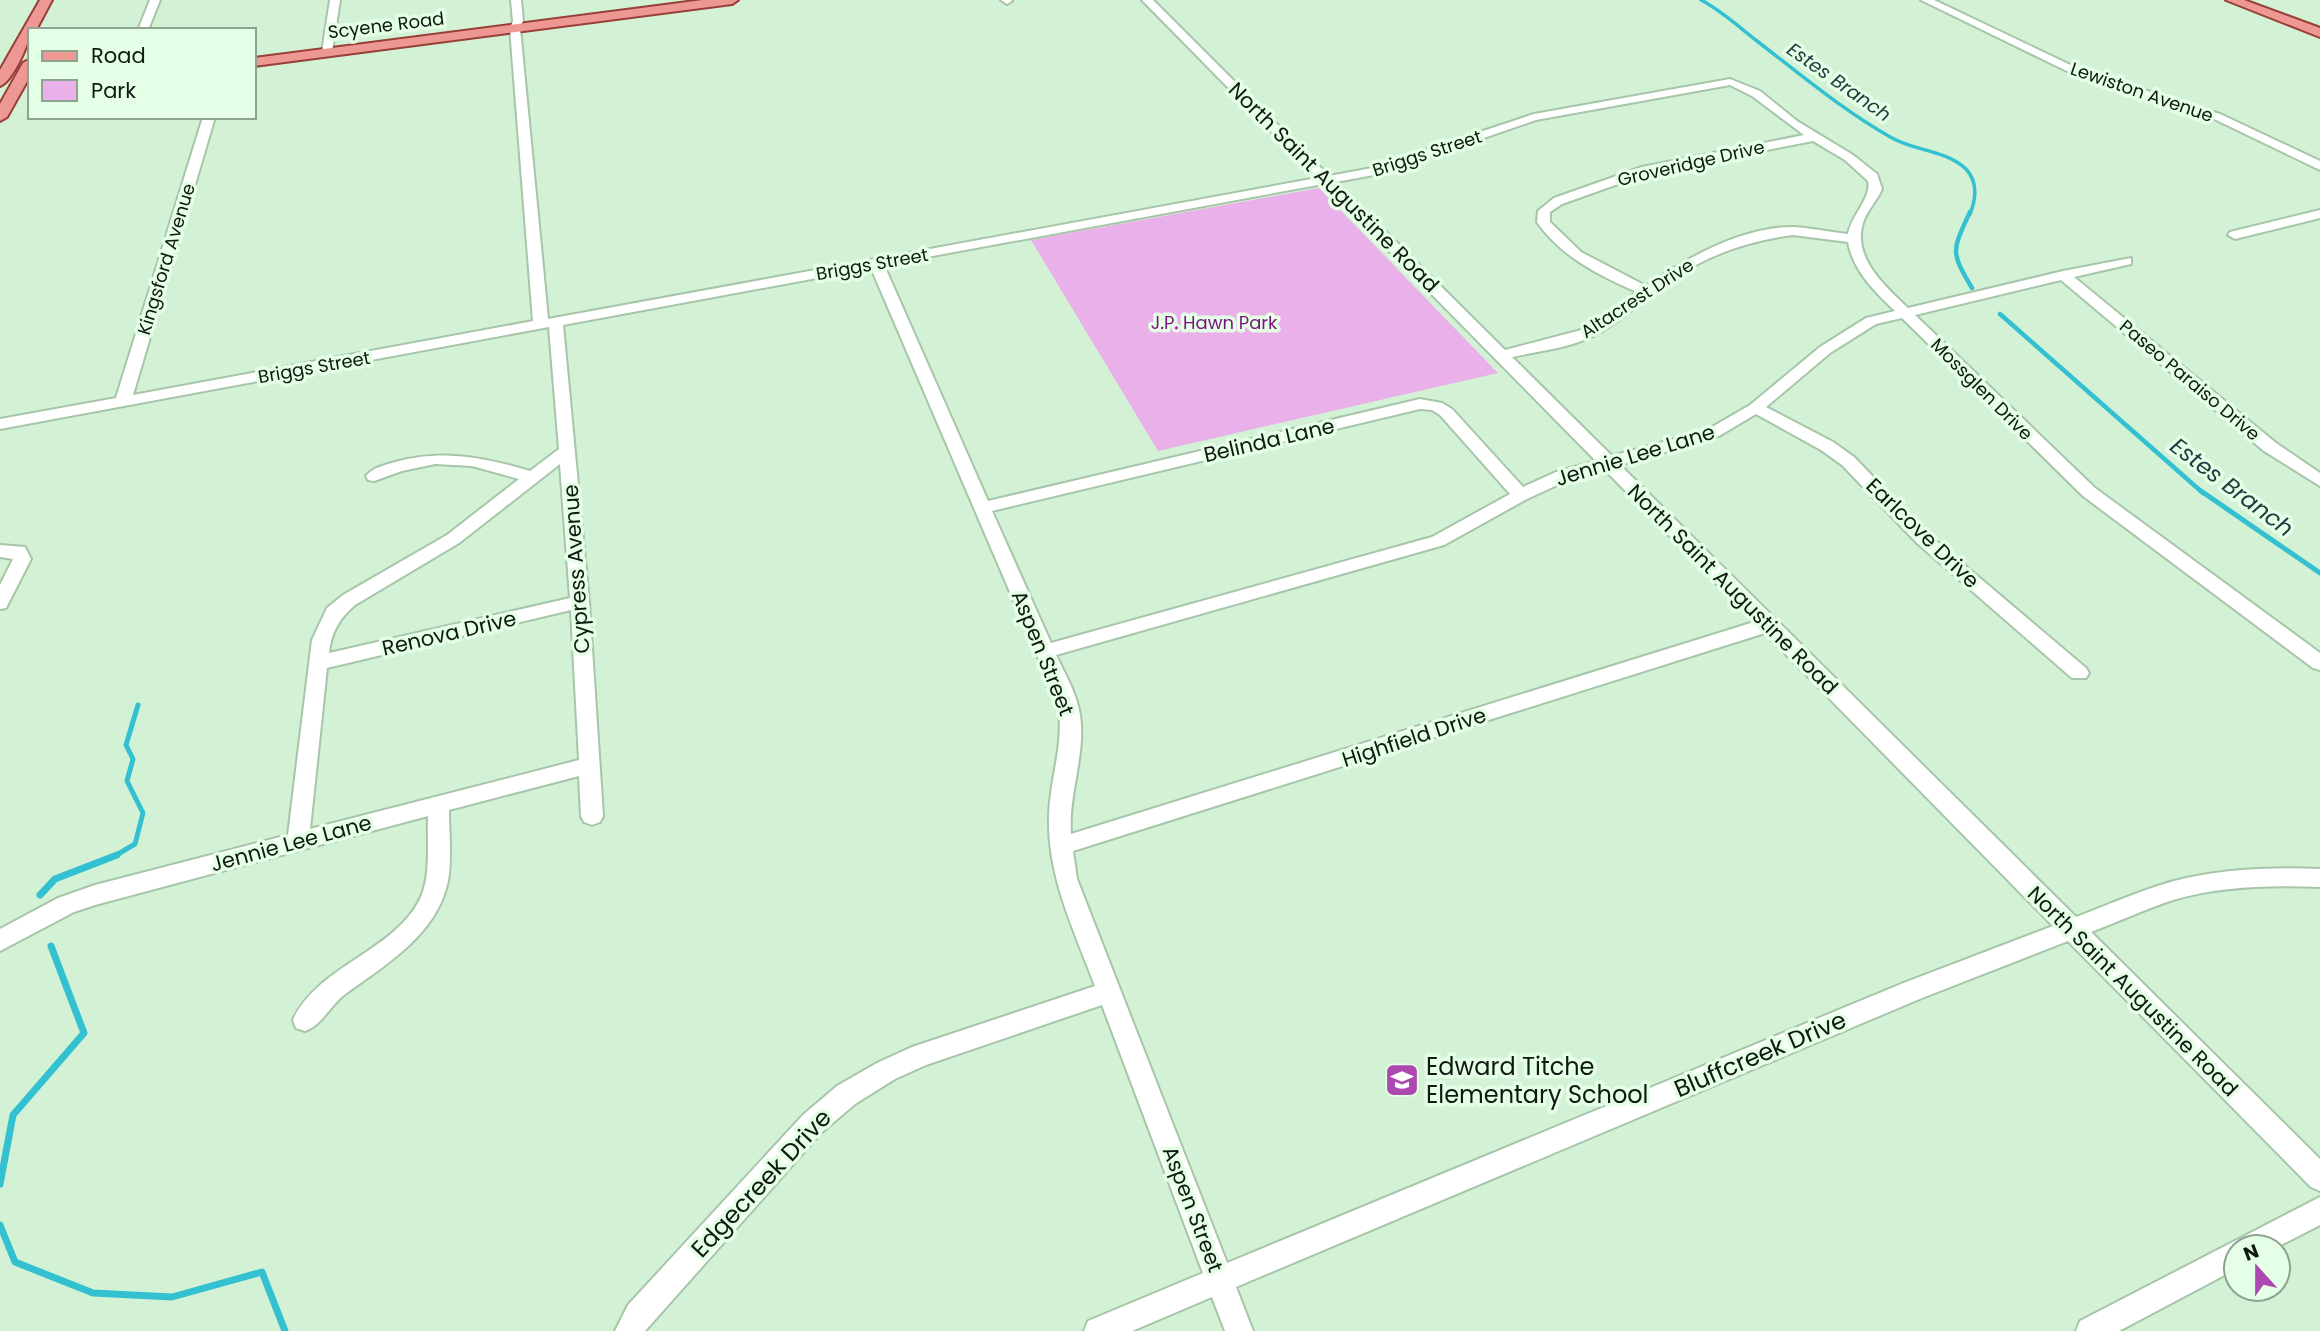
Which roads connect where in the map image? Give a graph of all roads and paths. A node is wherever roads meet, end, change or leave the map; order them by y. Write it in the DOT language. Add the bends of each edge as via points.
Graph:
graph roads {
  1 [pos="47,0"];
  2 [pos="155,0"];
  3 [pos="335,0"];
  4 [pos="516,0"];
  5 [pos="679,0"];
  6 [pos="732,0"];
  7 [pos="1147,0"];
  8 [pos="1926,0"];
  9 [pos="2232,0"];
  10 [pos="2251,0"];
  11 [pos="517,24"];
  12 [pos="2320,25"];
  13 [pos="31,28"];
  14 [pos="145,28"];
  15 [pos="28,33"];
  16 [pos="2320,33"];
  17 [pos="328,49"];
  18 [pos="256,55"];
  19 [pos="256,62"];
  20 [pos="28,66"];
  21 [pos="0,82"];
  22 [pos="15,89"];
  23 [pos="0,117"];
  24 [pos="208,119"];
  25 [pos="1814,137"];
  26 [pos="2320,166"];
  27 [pos="1325,180"];
  28 [pos="2320,214"];
  29 [pos="2235,235"];
  30 [pos="1853,239"];
  31 [pos="2126,261"];
  32 [pos="876,263"];
  33 [pos="2063,275"];
  34 [pos="1646,291"];
  35 [pos="1904,313"];
  36 [pos="549,324"];
  37 [pos="1502,355"];
  38 [pos="123,401"];
  39 [pos="1756,408"];
  40 [pos="0,424"];
  41 [pos="568,450"];
  42 [pos="1609,464"];
  43 [pos="374,476"];
  44 [pos="533,478"];
  45 [pos="2320,481"];
  46 [pos="1521,495"];
  47 [pos="981,508"];
  48 [pos="0,551"];
  49 [pos="580,602"];
  50 [pos="0,603"];
  51 [pos="1768,625"];
  52 [pos="1046,651"];
  53 [pos="318,663"];
  54 [pos="2320,663"];
  55 [pos="2080,673"];
  56 [pos="589,765"];
  57 [pos="439,804"];
  58 [pos="592,816"];
  59 [pos="298,841"];
  60 [pos="1060,846"];
  61 [pos="2320,878"];
  62 [pos="2072,930"];
  63 [pos="0,941"];
  64 [pos="1111,991"];
  65 [pos="305,1020"];
  66 [pos="2320,1178"];
  67 [pos="2320,1210"];
  68 [pos="2276,1233"];
  69 [pos="2222,1261"];
  70 [pos="1220,1279"];
  71 [pos="629,1331"];
  72 [pos="1098,1331"];
  73 [pos="1239,1331"];
  74 [pos="2090,1331"];
  1 -- 13 [label="main road"];
  2 -- 14 [label="street"];
  3 -- 17 [label="street"];
  4 -- 11 [label="street, Cypress Avenue"];
  5 -- 11 [label="main road, Scyene Road"];
  6 -- 11 [label="main road, Scyene Road"];
  7 -- 27 [label="street, North Saint Augustine Road"];
  8 -- 26 [label="street, Lewiston Avenue" via="2077,72 2216,116"];
  9 -- 16 [label="main road"];
  10 -- 12 [label="main road"];
  11 -- 17 [label="main road, Scyene Road"];
  11 -- 36 [label="street, Cypress Avenue"];
  15 -- 21 [label="main road"];
  17 -- 18 [label="main road, Scyene Road"];
  17 -- 19 [label="main road, Scyene Road"];
  20 -- 22 [label="main road"];
  22 -- 23 [label="main road"];
  24 -- 38 [label="street, Kingsford Avenue"];
  25 -- 27 [label="street, Briggs Street" via="1764,98 1737,83 1722,83 1534,117 1391,167"];
  25 -- 30 [label="street" via="1854,161 1876,183"];
  25 -- 34 [label="street, Groveridge Drive" via="1646,170 1568,197 1545,211 1543,222 1569,248 1608,274"];
  27 -- 32 [label="street, Briggs Street"];
  27 -- 37 [label="street, North Saint Augustine Road"];
  28 -- 29 [label="street"];
  30 -- 34 [label="street, Altacrest Drive" via="1793,231 1764,235 1694,260"];
  30 -- 35 [label="street, Mossglen Drive" via="1867,274"];
  31 -- 33 [label="street, Jennie Lee Lane"];
  32 -- 36 [label="street, Briggs Street"];
  32 -- 47 [label="street, Aspen Street"];
  33 -- 35 [label="street, Jennie Lee Lane"];
  33 -- 45 [label="street, Paseo Paraiso Drive" via="2270,447"];
  34 -- 37 [label="street, Altacrest Drive" via="1572,340"];
  35 -- 39 [label="street, Jennie Lee Lane" via="1857,329"];
  35 -- 54 [label="street, Mossglen Drive" via="2089,492"];
  36 -- 38 [label="street, Briggs Street"];
  36 -- 41 [label="street, Cypress Avenue"];
  37 -- 42 [label="street, North Saint Augustine Road"];
  38 -- 40 [label="street, Briggs Street"];
  39 -- 42 [label="street, Jennie Lee Lane" via="1713,433"];
  39 -- 55 [label="street, Earlcove Drive" via="1848,461 1932,547"];
  41 -- 44 [label="street"];
  41 -- 49 [label="street, Cypress Avenue"];
  42 -- 46 [label="street, Jennie Lee Lane" via="1562,476"];
  42 -- 51 [label="street, North Saint Augustine Road"];
  43 -- 44 [label="street" via="398,465 439,458 476,461"];
  44 -- 53 [label="street" via="453,539 349,600 327,625"];
  46 -- 47 [label="street, Belinda Lane" via="1446,412 1420,404"];
  46 -- 52 [label="street, Jennie Lee Lane" via="1438,541"];
  47 -- 52 [label="street, Aspen Street"];
  48 -- 50 [label="street" via="19,551 22,559"];
  49 -- 53 [label="street, Renova Drive"];
  49 -- 56 [label="street, Cypress Avenue"];
  51 -- 60 [label="street, Highfield Drive"];
  51 -- 62 [label="street, North Saint Augustine Road"];
  52 -- 60 [label="street, Aspen Street" via="1074,729 1061,796"];
  53 -- 59 [label="street"];
  56 -- 57 [label="street, Jennie Lee Lane"];
  56 -- 58 [label="street, Cypress Avenue"];
  57 -- 59 [label="street, Jennie Lee Lane"];
  57 -- 65 [label="street" via="437,879 418,920 394,945 331,991"];
  59 -- 63 [label="street, Jennie Lee Lane" via="95,895 45,915"];
  60 -- 64 [label="street, Aspen Street" via="1066,879"];
  61 -- 62 [label="street, Bluffcreek Drive" via="2216,881 2172,891"];
  62 -- 66 [label="street, North Saint Augustine Road"];
  62 -- 70 [label="street, Bluffcreek Drive" via="1914,990"];
  64 -- 70 [label="street, Aspen Street"];
  64 -- 71 [label="street, Edgecreek Drive" via="921,1055 846,1095 812,1124 638,1315"];
  67 -- 68 [label="street"];
  69 -- 74 [label="street"];
  70 -- 72 [label="street, Bluffcreek Drive"];
  70 -- 73 [label="street, Aspen Street"];
}
